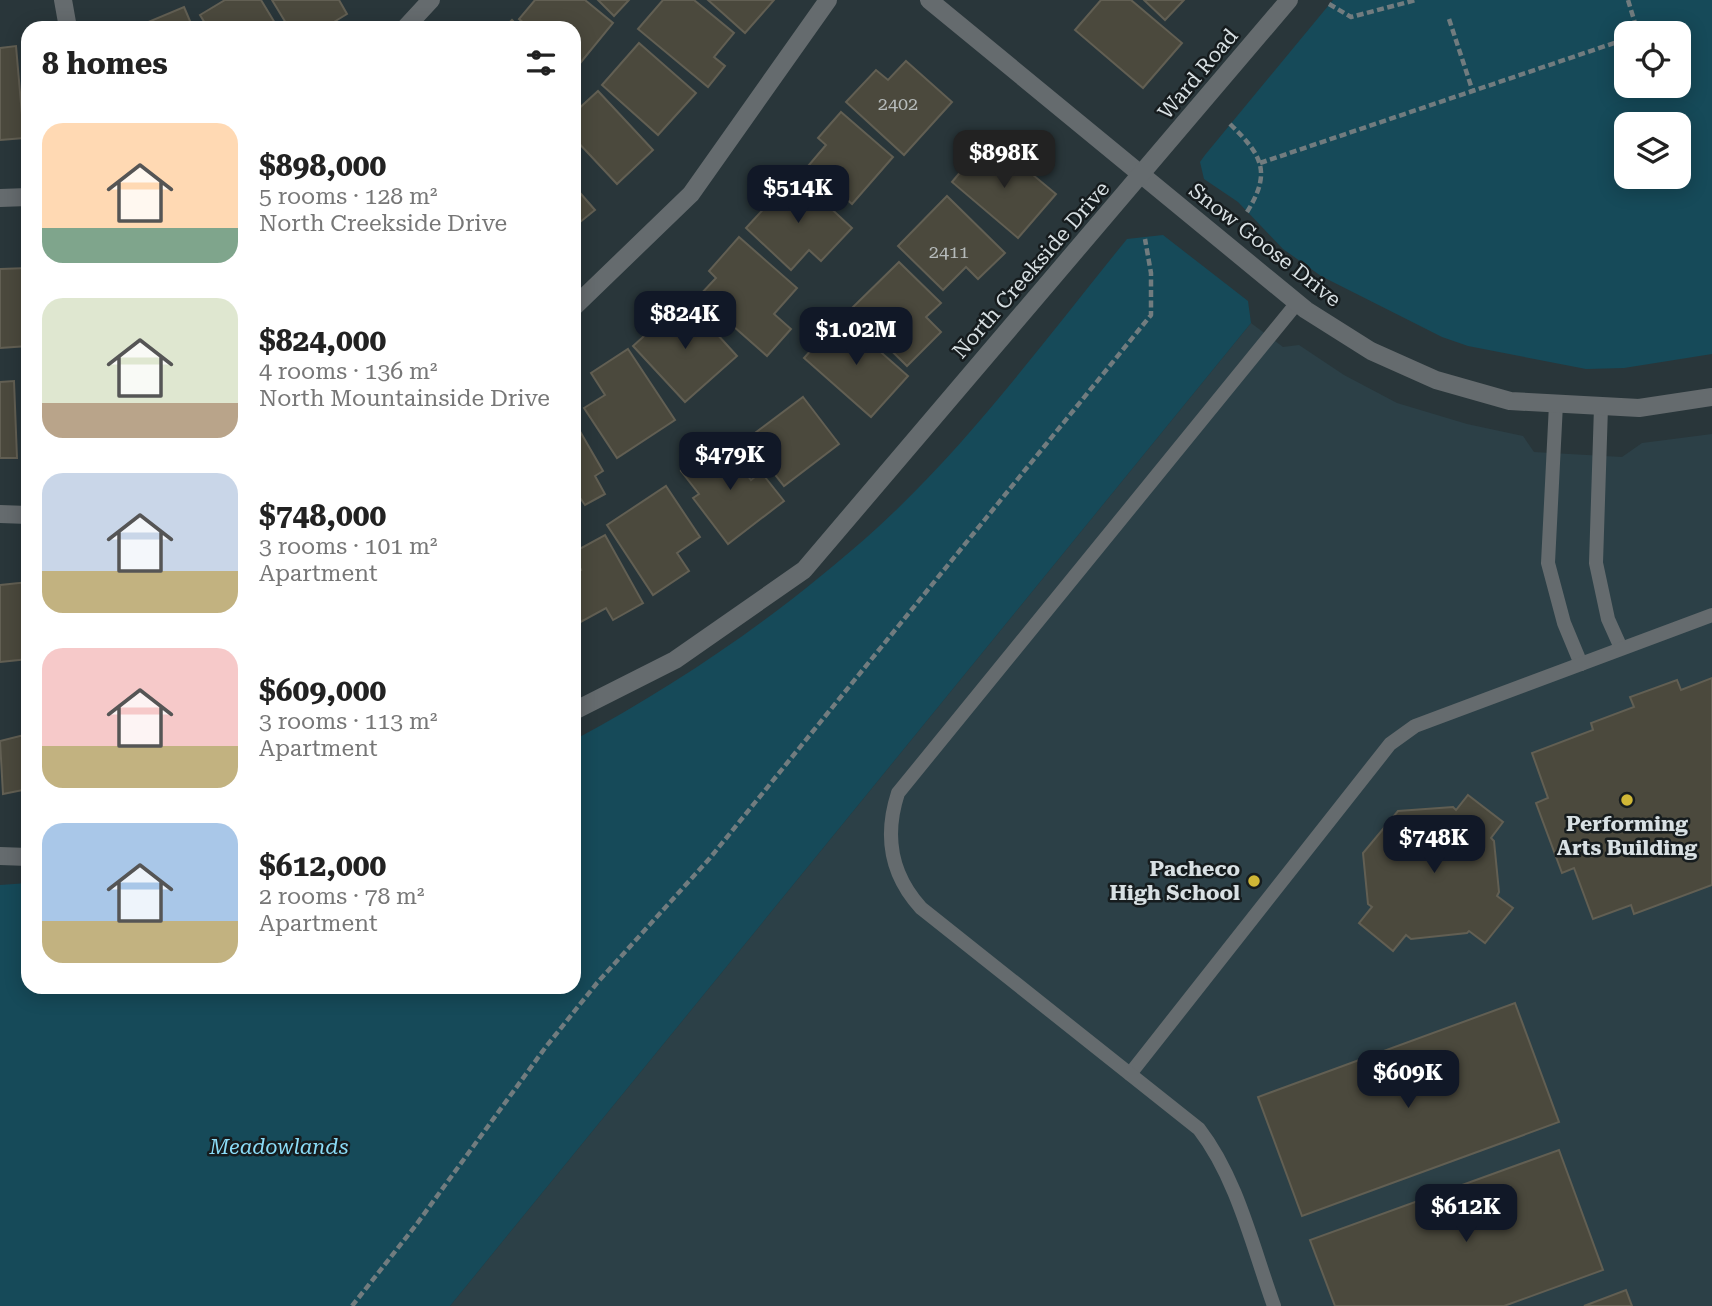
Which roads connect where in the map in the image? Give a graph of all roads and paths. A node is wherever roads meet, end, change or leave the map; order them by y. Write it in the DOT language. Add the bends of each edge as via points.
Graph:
graph roads {
  1 [pos="62,0"];
  2 [pos="431,0"];
  3 [pos="828,0"];
  4 [pos="929,0"];
  5 [pos="1289,0"];
  6 [pos="1416,0"];
  7 [pos="1628,0"];
  8 [pos="1329,4"];
  9 [pos="1449,19"];
  10 [pos="66,21"];
  11 [pos="412,21"];
  12 [pos="1634,21"];
  13 [pos="1614,43"];
  14 [pos="1473,92"];
  15 [pos="1230,124"];
  16 [pos="1260,163"];
  17 [pos="1141,177"];
  18 [pos="21,197"];
  19 [pos="0,198"];
  20 [pos="1247,212"];
  21 [pos="1145,239"];
  22 [pos="581,300"];
  23 [pos="1297,303"];
  24 [pos="1712,397"];
  25 [pos="1556,404"];
  26 [pos="1601,407"];
  27 [pos="0,514"];
  28 [pos="21,515"];
  29 [pos="1712,615"];
  30 [pos="1621,648"];
  31 [pos="1581,664"];
  32 [pos="581,707"];
  33 [pos="0,856"];
  34 [pos="21,857"];
  35 [pos="1130,1074"];
  36 [pos="352,1306"];
  37 [pos="1274,1306"];
  1 -- 10 [label="street"];
  2 -- 11 [label="street"];
  3 -- 22 [label="street" via="691,194"];
  4 -- 17 [label="street, Snow Goose Drive"];
  5 -- 17 [label="street, Ward Road"];
  6 -- 8 [label="path" via="1351,17"];
  7 -- 12 [label="path"];
  9 -- 14 [label="path"];
  13 -- 14 [label="path"];
  14 -- 16 [label="path"];
  15 -- 16 [label="path" via="1248,141"];
  16 -- 20 [label="path" via="1263,178"];
  17 -- 23 [label="street, Snow Goose Drive"];
  17 -- 32 [label="street, North Creekside Drive" via="804,570 674,660"];
  18 -- 19 [label="street"];
  21 -- 36 [label="path" via="1152,315 710,858 545,1048"];
  23 -- 25 [label="street, Snow Goose Drive" via="1371,351 1436,380 1510,401"];
  23 -- 35 [label="lane" via="898,793 890,816 894,866 921,908"];
  24 -- 26 [label="street, Snow Goose Drive" via="1639,408"];
  25 -- 26 [label="street, Snow Goose Drive"];
  25 -- 31 [label="lane" via="1548,563"];
  26 -- 30 [label="lane" via="1595,564 1608,619"];
  27 -- 28 [label="street"];
  29 -- 30 [label="lane"];
  30 -- 31 [label="lane"];
  31 -- 35 [label="lane" via="1415,726 1390,744"];
  33 -- 34 [label="street"];
  35 -- 37 [label="lane" via="1199,1129 1213,1147"];
}
